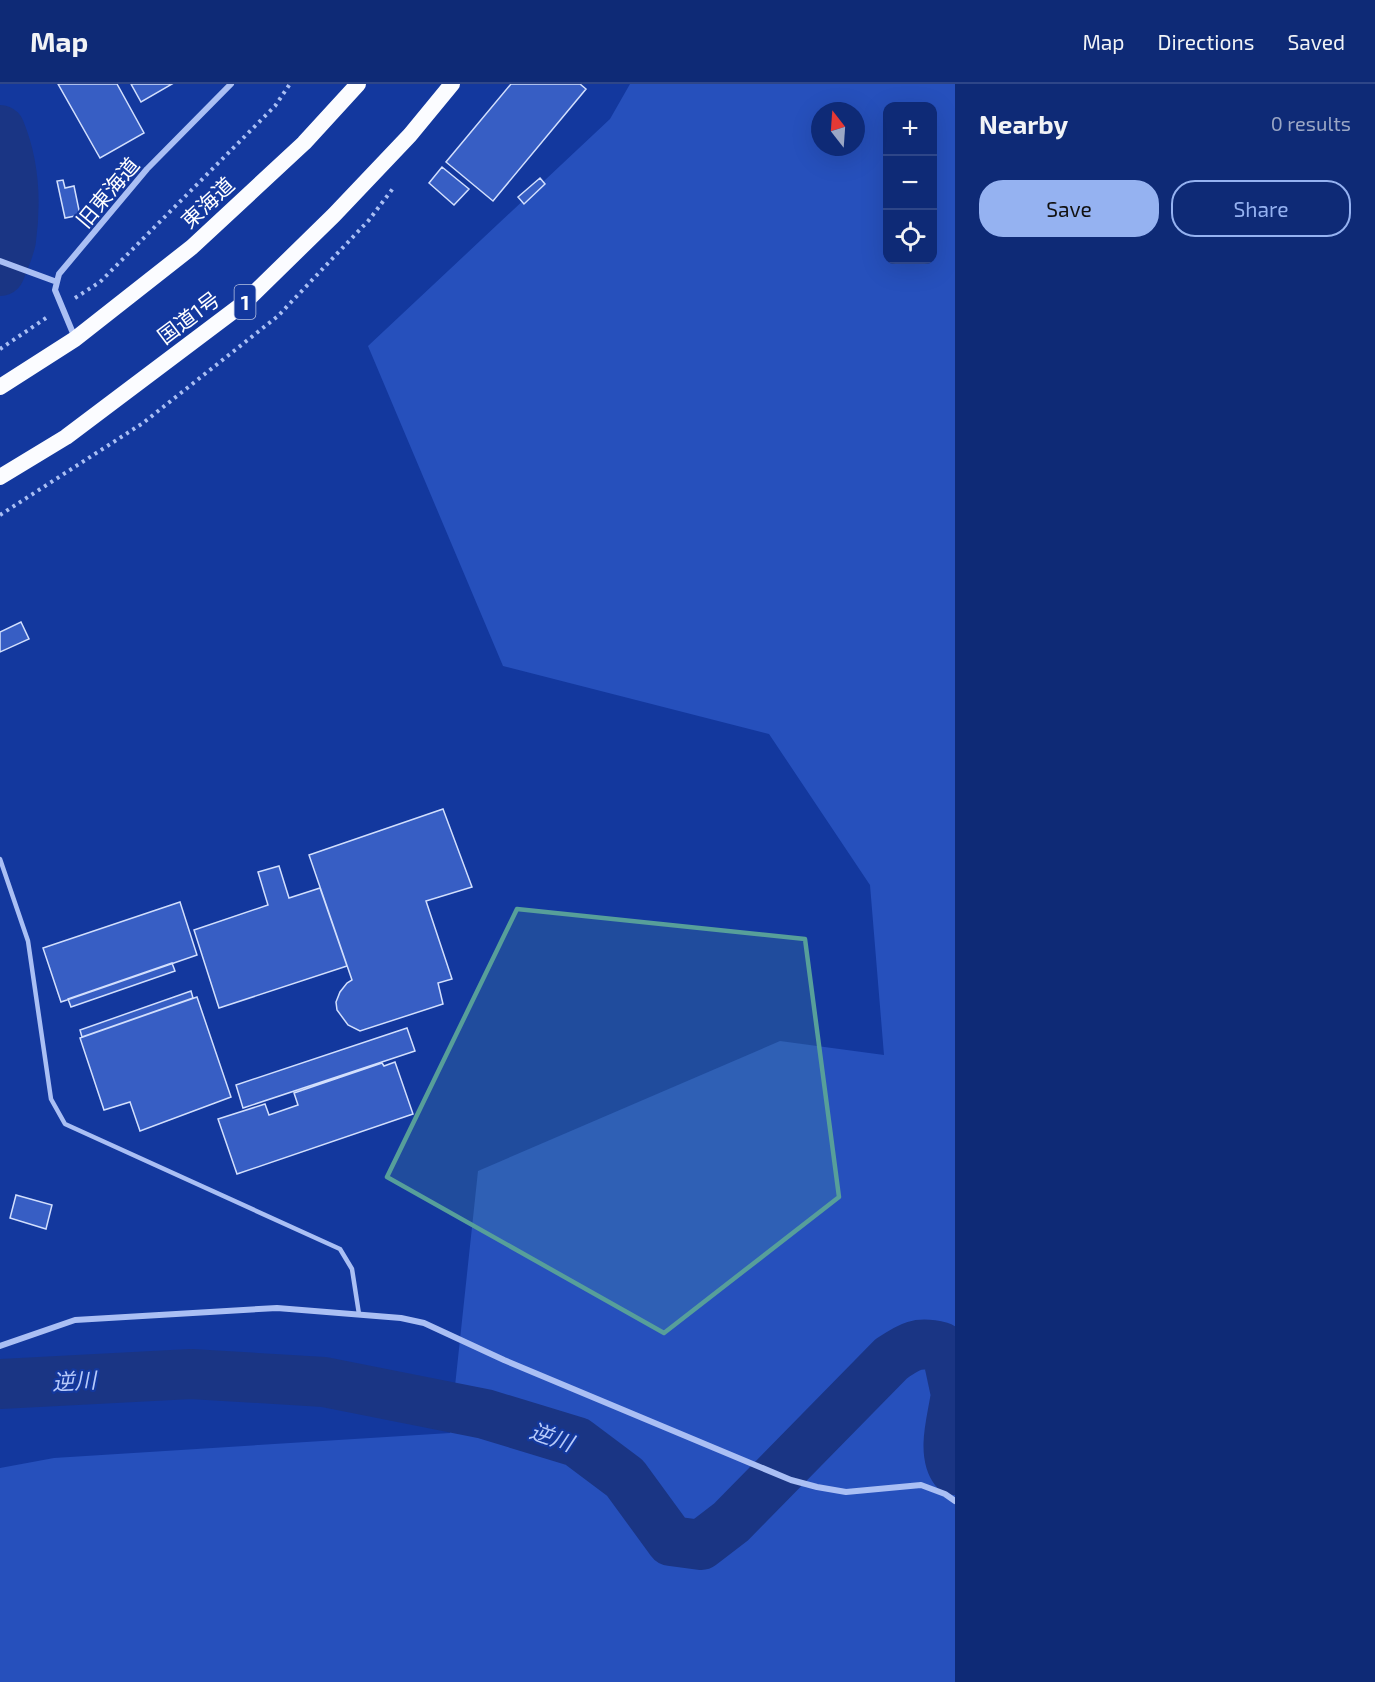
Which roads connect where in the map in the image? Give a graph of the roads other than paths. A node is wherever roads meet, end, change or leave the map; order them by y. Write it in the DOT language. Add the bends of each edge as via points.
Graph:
graph roads {
  1 [pos="231,84"];
  2 [pos="358,84"];
  3 [pos="452,84"];
  4 [pos="0,261"];
  5 [pos="57,282"];
  6 [pos="75,339"];
  7 [pos="0,387"];
  8 [pos="0,477"];
  9 [pos="0,859"];
  10 [pos="359,1314"];
  11 [pos="0,1346"];
  12 [pos="955,1501"];
  1 -- 5 [label="street, 旧東海道" via="147,169 59,274"];
  2 -- 6 [label="highway, 東海道" via="304,143 192,247"];
  3 -- 8 [label="highway, 国道1号 / 1" via="410,135 244,303 66,437"];
  4 -- 5 [label="street"];
  5 -- 6 [label="street" via="55,290"];
  6 -- 7 [label="highway"];
  9 -- 10 [label="lane" via="28,941 51,1099 65,1124 340,1249 352,1269"];
  10 -- 11 [label="street" via="277,1308 75,1320"];
  10 -- 12 [label="street" via="424,1323 791,1480 846,1492 921,1485"];
}
